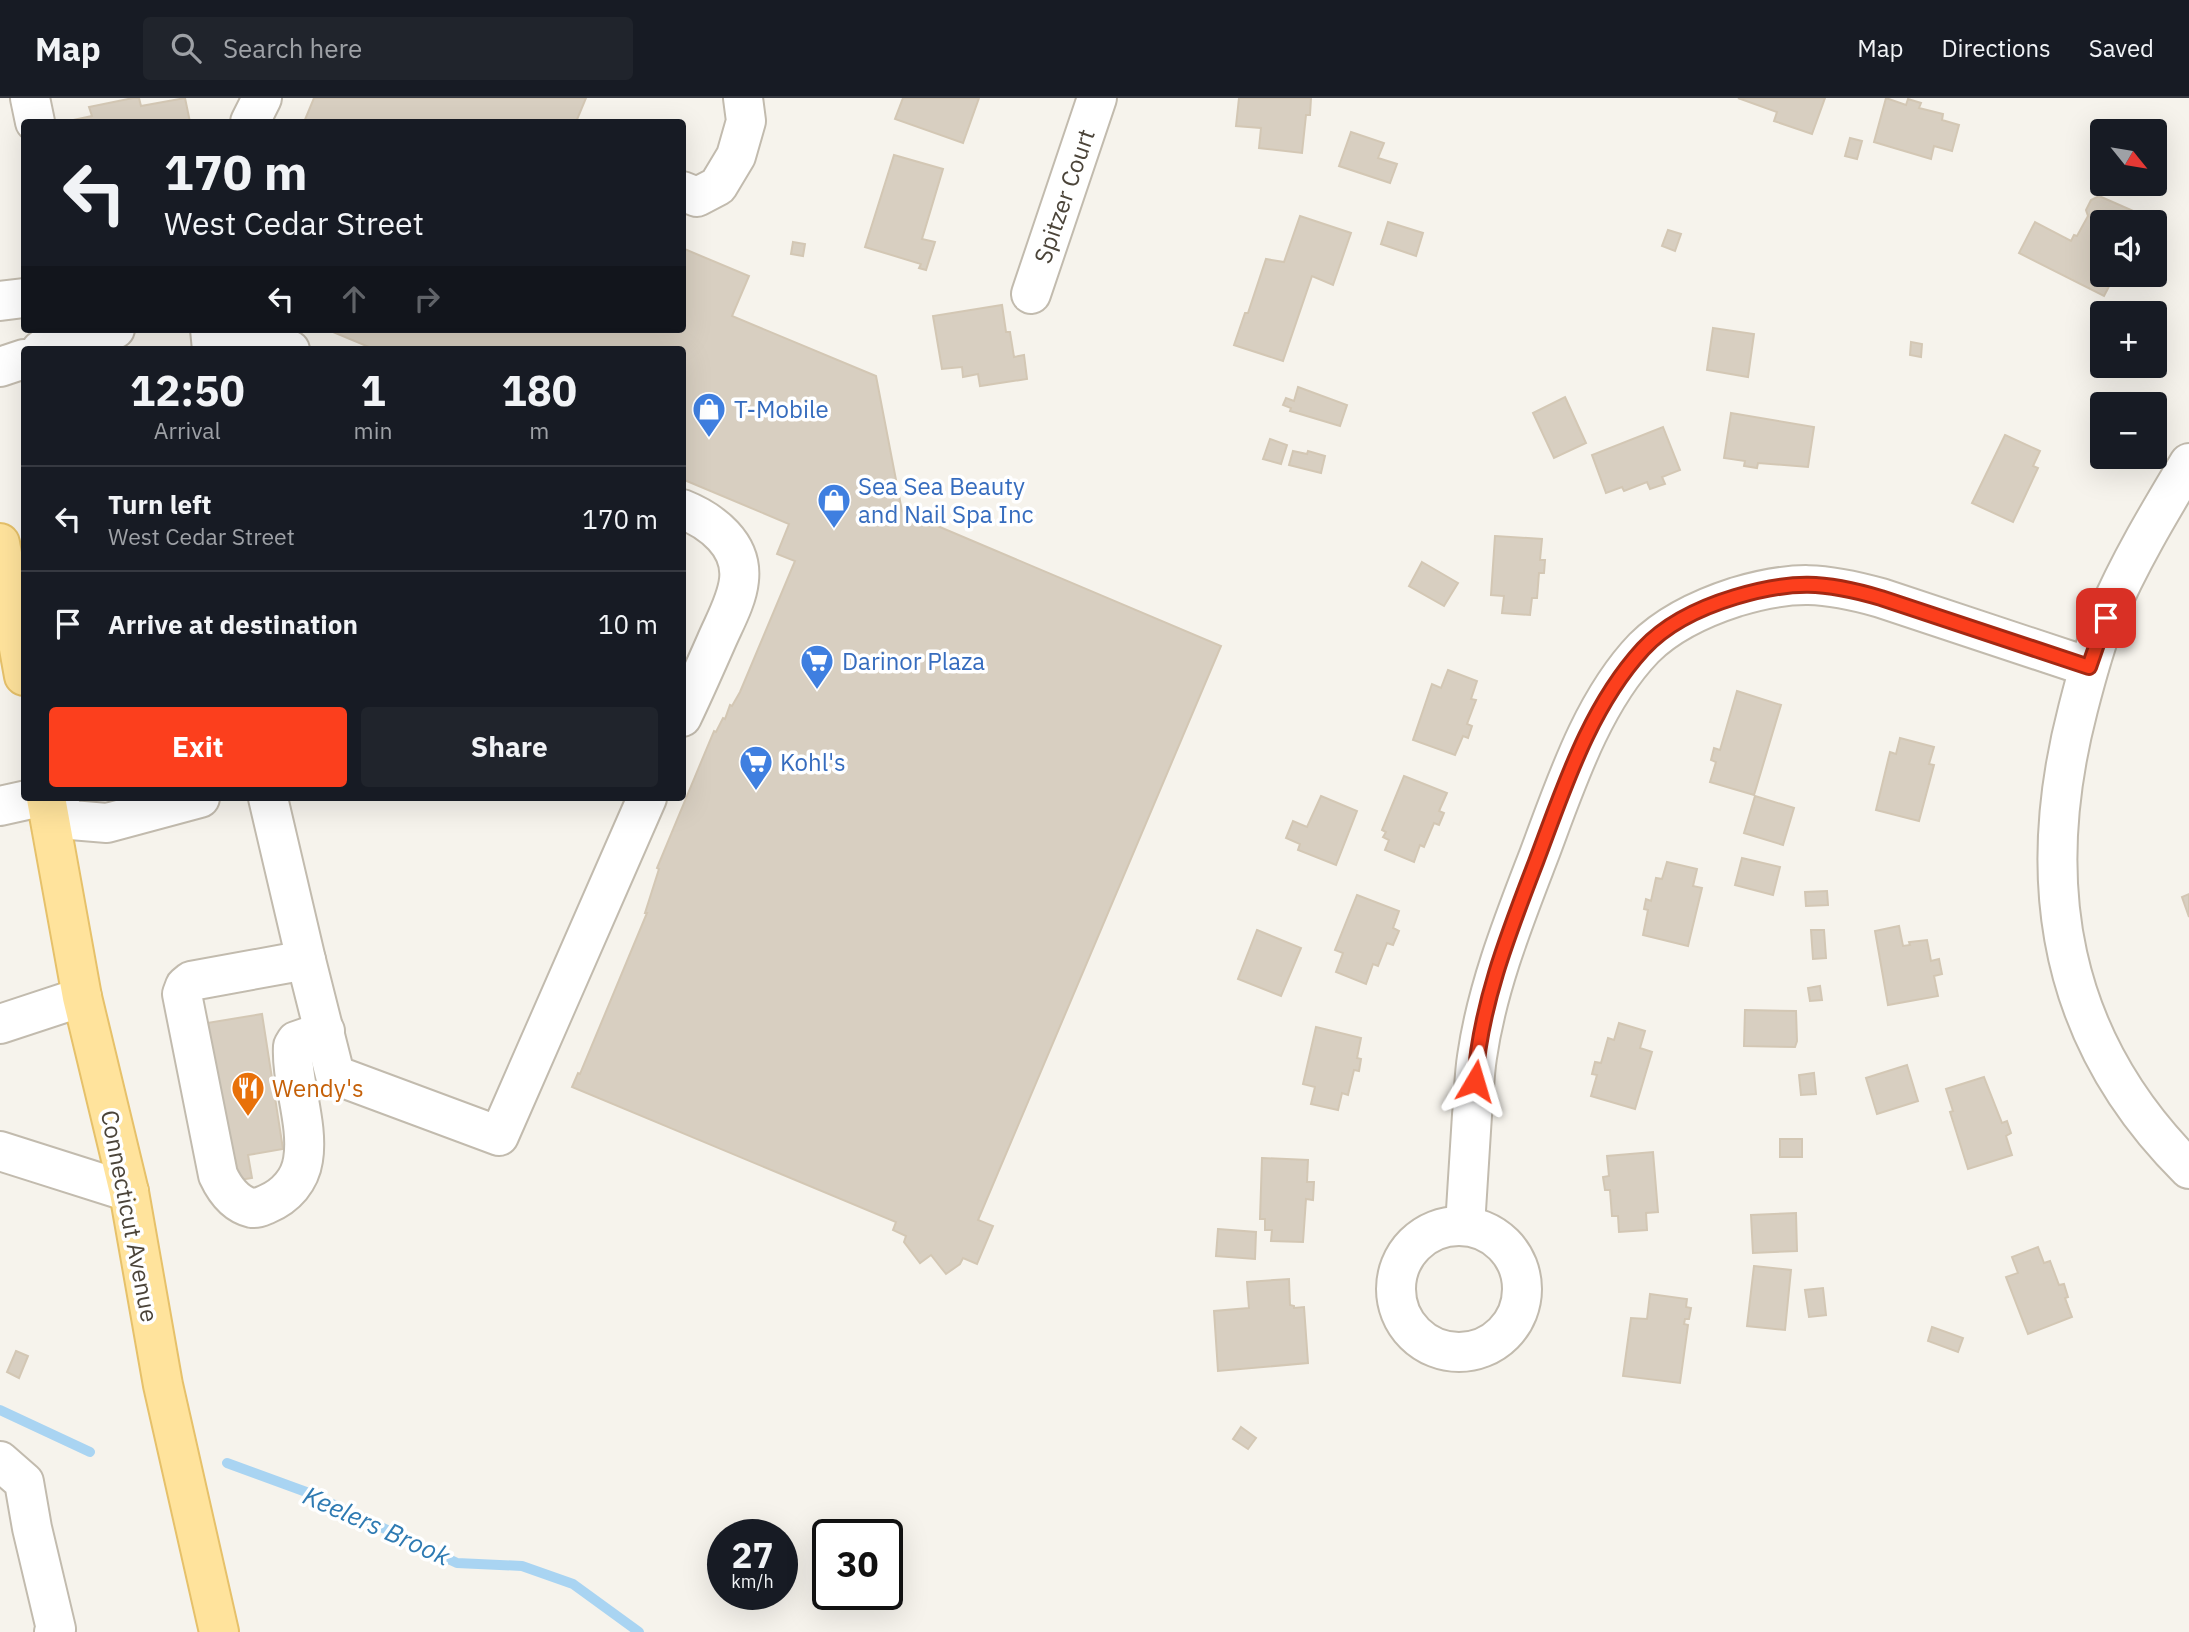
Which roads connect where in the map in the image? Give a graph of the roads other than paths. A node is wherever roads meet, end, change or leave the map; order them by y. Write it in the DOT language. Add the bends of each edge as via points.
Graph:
graph roads {
  1 [pos="30,98"];
  2 [pos="262,98"];
  3 [pos="743,98"];
  4 [pos="1097,98"];
  5 [pos="34,119"];
  6 [pos="252,119"];
  7 [pos="686,193"];
  8 [pos="1031,294"];
  9 [pos="21,298"];
  10 [pos="0,301"];
  11 [pos="91,333"];
  12 [pos="248,333"];
  13 [pos="48,346"];
  14 [pos="280,346"];
  15 [pos="21,360"];
  16 [pos="0,367"];
  17 [pos="2189,463"];
  18 [pos="686,510"];
  19 [pos="1,557"];
  20 [pos="8,631"];
  21 [pos="2089,667"];
  22 [pos="21,668"];
  23 [pos="686,708"];
  24 [pos="22,801"];
  25 [pos="48,801"];
  26 [pos="50,801"];
  27 [pos="188,801"];
  28 [pos="269,801"];
  29 [pos="646,801"];
  30 [pos="0,806"];
  31 [pos="306,960"];
  32 [pos="82,997"];
  33 [pos="0,1024"];
  34 [pos="325,1031"];
  35 [pos="0,1151"];
  36 [pos="2189,1169"];
  37 [pos="129,1192"];
  38 [pos="1465,1226"];
  39 [pos="0,1461"];
  40 [pos="54,1632"];
  41 [pos="219,1632"];
  1 -- 5 [label="street"];
  2 -- 6 [label="street"];
  3 -- 7 [label="street" via="746,121 736,156 718,186 697,197"];
  4 -- 8 [label="street, Spitzer Court"];
  9 -- 10 [label="street"];
  11 -- 13 [label="street" via="61,338"];
  12 -- 14 [label="street"];
  15 -- 16 [label="street"];
  17 -- 21 [label="street" via="2129,569"];
  18 -- 23 [label="street" via="724,534 736,555 739,580"];
  19 -- 20 [label="main road"];
  20 -- 22 [label="main road"];
  21 -- 36 [label="street" via="2061,799 2058,900 2065,950 2091,1031 2118,1079"];
  21 -- 38 [label="street" via="1881,598 1815,584 1783,584 1708,606 1671,626 1644,648 1620,678 1567,779 1504,948 1476,1057"];
  24 -- 30 [label="street"];
  25 -- 32 [label="main road, Connecticut Avenue"];
  26 -- 27 [label="street" via="71,820 107,822"];
  28 -- 31 [label="street"];
  29 -- 34 [label="street" via="499,1136 335,1075"];
  31 -- 34 [label="street"];
  31 -- 34 [label="street" via="191,981 182,994 218,1175 232,1198 249,1207 279,1199 292,1187 303,1160 293,1045"];
  32 -- 33 [label="street"];
  32 -- 37 [label="main road, Connecticut Avenue"];
  35 -- 37 [label="street"];
  37 -- 41 [label="main road, Connecticut Avenue" via="163,1385"];
  39 -- 40 [label="street" via="24,1482"];
}
